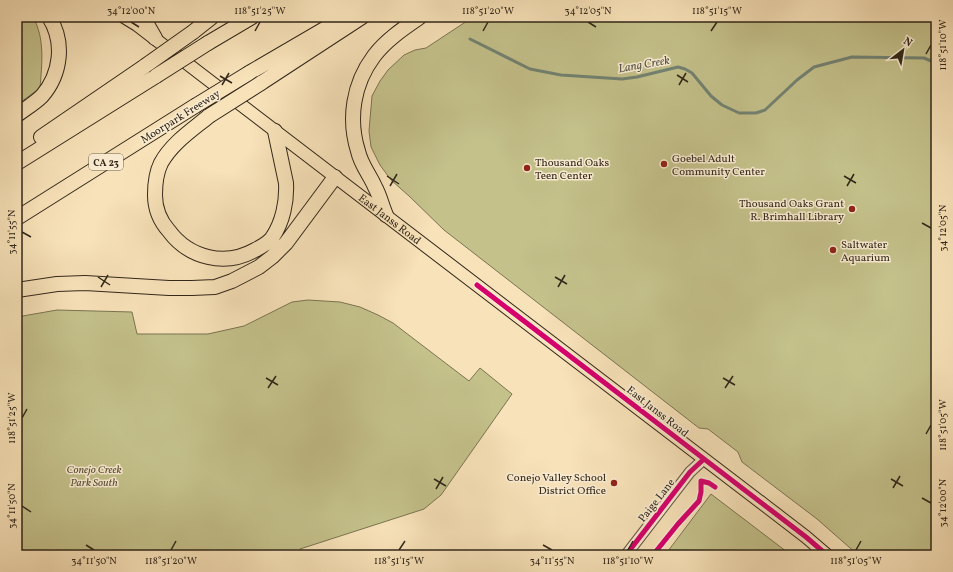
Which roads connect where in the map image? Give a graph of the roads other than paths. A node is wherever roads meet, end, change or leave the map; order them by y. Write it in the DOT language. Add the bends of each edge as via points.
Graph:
graph roads {
  1 [pos="50,17"];
  2 [pos="124,17"];
  3 [pos="143,17"];
  4 [pos="212,17"];
  5 [pos="252,17"];
  6 [pos="345,17"];
  7 [pos="362,17"];
  8 [pos="420,17"];
  9 [pos="155,38"];
  10 [pos="17,115"];
  11 [pos="275,131"];
  12 [pos="17,154"];
  13 [pos="17,163"];
  14 [pos="335,177"];
  15 [pos="386,215"];
  16 [pos="17,218"];
  17 [pos="17,290"];
  18 [pos="704,459"];
  19 [pos="626,555"];
  20 [pos="827,555"];
  1 -- 10 [label="highway" via="60,46 56,72 41,96"];
  2 -- 9 [label="main road, East Janss Road"];
  3 -- 9 [label="highway"];
  4 -- 12 [label="highway, bridge"];
  5 -- 13 [label="highway, bridge"];
  6 -- 16 [label="highway, Moorpark Freeway / CA 23, bridge" via="195,106"];
  7 -- 11 [label="highway, bridge" via="209,116 179,141 167,155 157,174 156,207 164,225 180,245 204,257 220,260 249,254 271,239 278,227 286,191"];
  8 -- 15 [label="highway" via="400,31 374,56 360,82 352,110 358,153"];
  9 -- 11 [label="main road, East Janss Road"];
  11 -- 14 [label="main road, East Janss Road"];
  14 -- 15 [label="main road, East Janss Road"];
  14 -- 17 [label="highway" via="272,258 232,281 215,287 192,288 85,283"];
  15 -- 18 [label="main road, East Janss Road"];
  18 -- 19 [label="street, Paige Lane" via="690,472"];
  18 -- 20 [label="main road, East Janss Road"];
}
